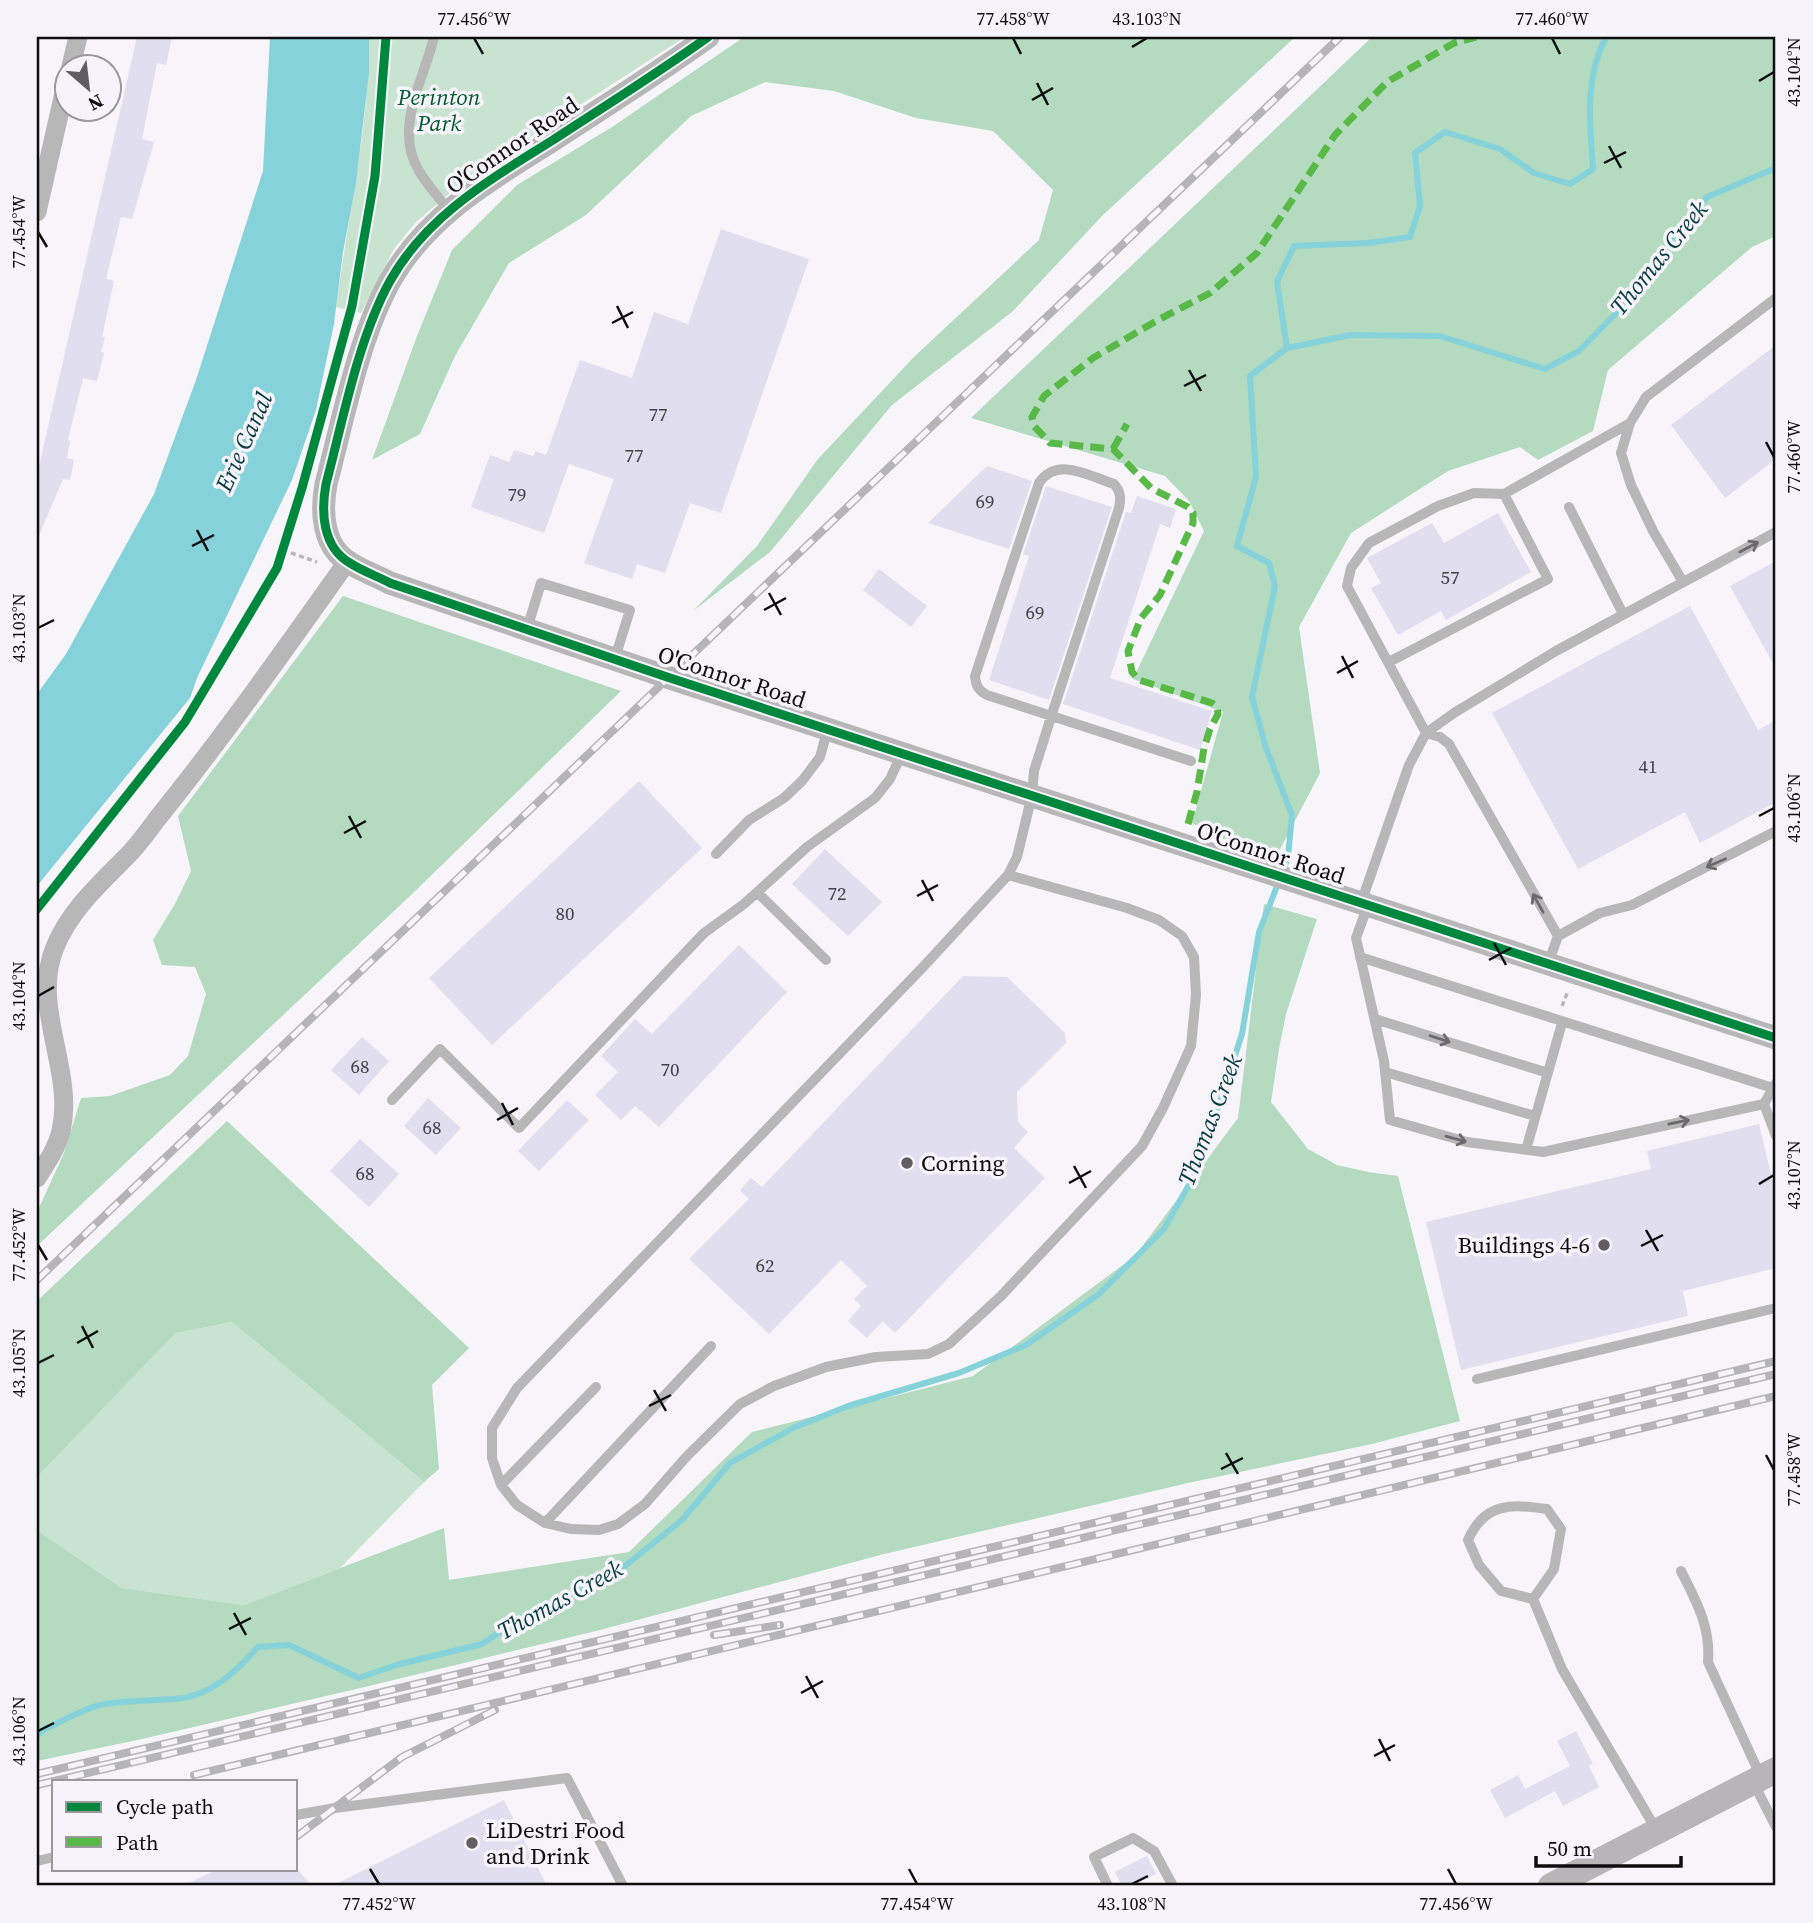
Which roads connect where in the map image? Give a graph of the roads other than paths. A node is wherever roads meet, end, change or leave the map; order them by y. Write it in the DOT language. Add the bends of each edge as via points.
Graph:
graph roads {
  1 [pos="434,37"];
  2 [pos="708,37"];
  3 [pos="57,122"];
  4 [pos="448,210"];
  5 [pos="37,212"];
  6 [pos="1776,298"];
  7 [pos="1630,423"];
  8 [pos="1504,494"];
  9 [pos="1569,508"];
  10 [pos="1776,532"];
  11 [pos="342,556"];
  12 [pos="1683,582"];
  13 [pos="1623,614"];
  14 [pos="527,629"];
  15 [pos="615,658"];
  16 [pos="1389,662"];
  17 [pos="1051,717"];
  18 [pos="828,728"];
  19 [pos="1426,733"];
  20 [pos="902,753"];
  21 [pos="1191,761"];
  22 [pos="1032,795"];
  23 [pos="1776,831"];
  24 [pos="716,854"];
  25 [pos="1008,875"];
  26 [pos="758,892"];
  27 [pos="1364,904"];
  28 [pos="1558,936"];
  29 [pos="1360,957"];
  30 [pos="825,960"];
  31 [pos="1548,964"];
  32 [pos="1374,1018"];
  33 [pos="1562,1023"];
  34 [pos="1776,1038"];
  35 [pos="1385,1072"];
  36 [pos="1548,1073"];
  37 [pos="1775,1085"];
  38 [pos="392,1100"];
  39 [pos="1764,1104"];
  40 [pos="1535,1116"];
  41 [pos="1776,1136"];
  42 [pos="1526,1150"];
  43 [pos="37,1178"];
  44 [pos="1776,1308"];
  45 [pos="711,1346"];
  46 [pos="1477,1379"];
  47 [pos="596,1387"];
  48 [pos="501,1485"];
  49 [pos="545,1523"];
  50 [pos="1681,1571"];
  51 [pos="1533,1599"];
  52 [pos="1764,1777"];
  53 [pos="298,1815"];
  54 [pos="1776,1827"];
  55 [pos="1658,1832"];
  56 [pos="623,1886"];
  57 [pos="1108,1886"];
  58 [pos="1173,1886"];
  59 [pos="1551,1886"];
  1 -- 4 [label="lane" via="408,124 408,142 419,173"];
  2 -- 4 [label="street, O'Connor Road"];
  3 -- 5 [label="street"];
  4 -- 11 [label="street, O'Connor Road" via="406,257 370,328 322,506 325,527"];
  6 -- 7 [label="lane" via="1646,397"];
  7 -- 8 [label="lane"];
  7 -- 12 [label="lane" via="1621,453 1631,485"];
  8 -- 16 [label="lane" via="1548,579"];
  8 -- 16 [label="lane" via="1474,493 1438,506 1369,544 1351,568 1348,586"];
  9 -- 13 [label="lane"];
  12 -- 10 [label="lane, one-way"];
  11 -- 14 [label="street, O'Connor Road" via="390,583"];
  11 -- 43 [label="street" via="215,747 64,927 48,976 48,1004 63,1082 61,1132"];
  12 -- 13 [label="lane"];
  13 -- 19 [label="lane" via="1514,675"];
  14 -- 15 [label="street, O'Connor Road"];
  14 -- 15 [label="lane" via="541,583 630,610"];
  15 -- 18 [label="street, O'Connor Road"];
  16 -- 19 [label="lane"];
  17 -- 17 [label="lane" via="1121,499 1114,484 1063,468 1053,469 1038,483 975,676 979,691"];
  17 -- 21 [label="lane"];
  17 -- 22 [label="lane" via="1034,771"];
  18 -- 20 [label="street, O'Connor Road"];
  18 -- 24 [label="lane" via="820,757 802,781 749,820"];
  19 -- 27 [label="lane" via="1409,765"];
  28 -- 19 [label="lane, one-way" via="1449,744"];
  20 -- 22 [label="street, O'Connor Road"];
  20 -- 26 [label="lane" via="875,798 807,847"];
  22 -- 25 [label="lane"];
  22 -- 27 [label="street, O'Connor Road"];
  23 -- 28 [label="lane, one-way" via="1632,905 1600,913"];
  25 -- 48 [label="lane" via="517,1388 492,1428 492,1458"];
  25 -- 49 [label="lane" via="1159,920 1182,936 1194,957 1191,1046 1142,1146 1001,1296 949,1344 928,1354 876,1357 825,1367 774,1386 740,1404 645,1504 618,1524 600,1530"];
  26 -- 30 [label="lane"];
  26 -- 38 [label="lane" via="704,933 519,1128 440,1049"];
  27 -- 29 [label="lane" via="1356,938"];
  27 -- 31 [label="street, O'Connor Road"];
  28 -- 31 [label="lane"];
  29 -- 32 [label="lane"];
  29 -- 33 [label="lane"];
  31 -- 34 [label="street, O'Connor Road"];
  32 -- 35 [label="lane"];
  32 -- 36 [label="lane, one-way"];
  33 -- 36 [label="lane"];
  33 -- 37 [label="lane"];
  35 -- 40 [label="lane"];
  35 -- 42 [label="lane, one-way" via="1390,1120 1467,1142"];
  36 -- 40 [label="lane"];
  37 -- 39 [label="lane"];
  39 -- 41 [label="lane"];
  42 -- 39 [label="lane, one-way" via="1543,1152"];
  40 -- 42 [label="lane"];
  44 -- 46 [label="lane"];
  45 -- 49 [label="lane"];
  47 -- 48 [label="lane"];
  48 -- 49 [label="lane" via="517,1505"];
  50 -- 52 [label="lane" via="1706,1624 1708,1661"];
  51 -- 51 [label="lane" via="1555,1569 1561,1530 1547,1509 1518,1505 1494,1510 1476,1522 1468,1540 1479,1565 1501,1591"];
  51 -- 55 [label="lane" via="1562,1669"];
  52 -- 54 [label="lane"];
  52 -- 55 [label="main road"];
  53 -- 56 [label="lane" via="567,1778"];
  55 -- 59 [label="main road"];
  57 -- 58 [label="lane" via="1094,1857 1133,1838 1154,1851"];
}
